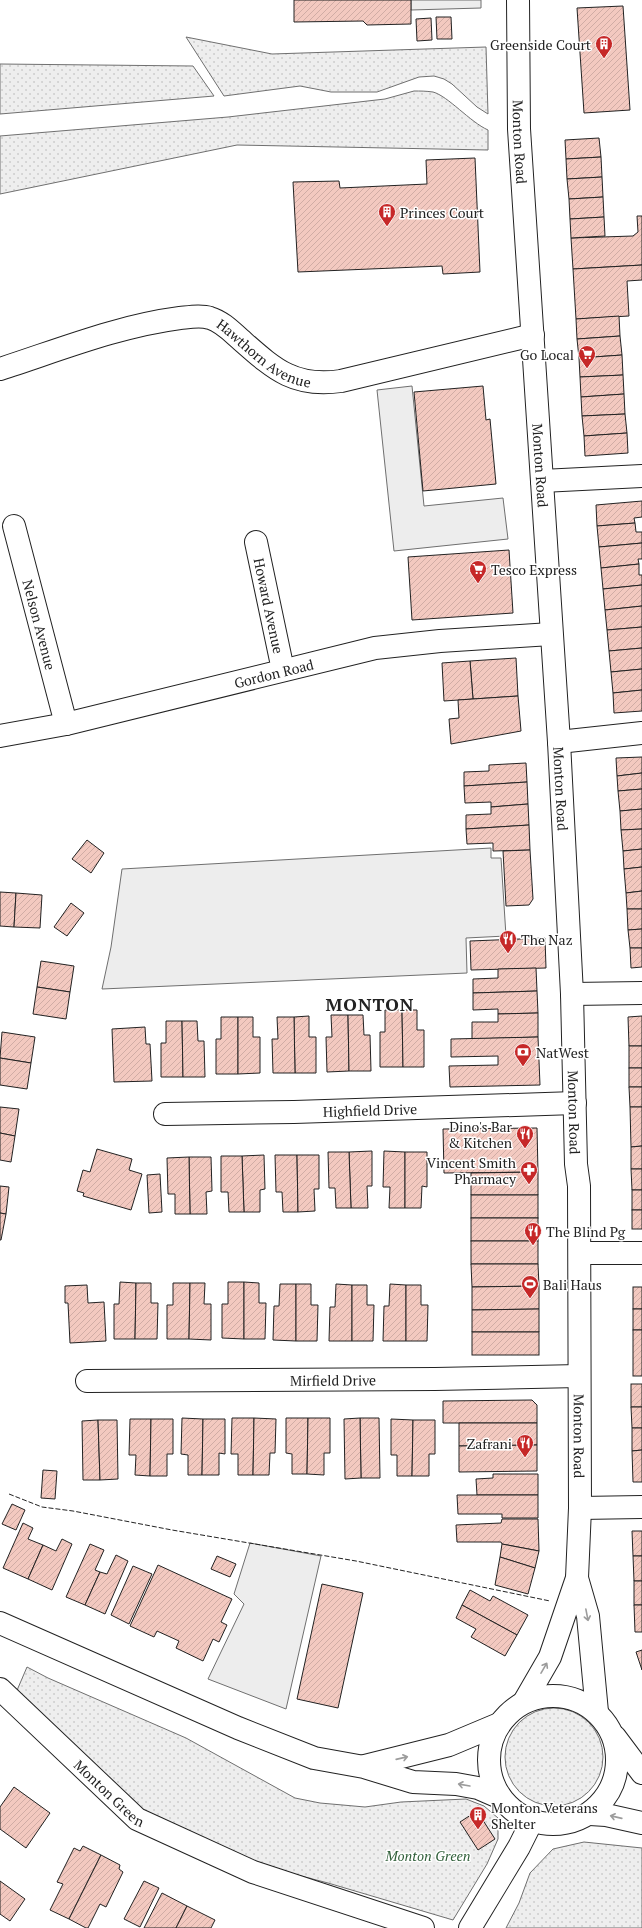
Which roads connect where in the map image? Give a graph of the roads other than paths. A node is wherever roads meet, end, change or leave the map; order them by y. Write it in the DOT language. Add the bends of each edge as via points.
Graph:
graph roads {
  1 [pos="518,0"];
  2 [pos="533,335"];
  3 [pos="0,369"];
  4 [pos="642,476"];
  5 [pos="542,481"];
  6 [pos="14,526"];
  7 [pos="256,542"];
  8 [pos="551,634"];
  9 [pos="283,670"];
  10 [pos="66,724"];
  11 [pos="642,733"];
  12 [pos="0,736"];
  13 [pos="558,742"];
  14 [pos="642,992"];
  15 [pos="572,994"];
  16 [pos="575,1103"];
  17 [pos="165,1114"];
  18 [pos="580,1253"];
  19 [pos="642,1253"];
  20 [pos="579,1376"];
  21 [pos="87,1381"];
  22 [pos="642,1507"];
  23 [pos="580,1508"];
  24 [pos="577,1578"];
  25 [pos="0,1623"];
  26 [pos="0,1689"];
  27 [pos="524,1702"];
  28 [pos="597,1712"];
  29 [pos="499,1724"];
  30 [pos="613,1735"];
  31 [pos="364,1767"];
  32 [pos="642,1773"];
  33 [pos="501,1798"];
  34 [pos="590,1814"];
  35 [pos="532,1821"];
  36 [pos="642,1823"];
  37 [pos="422,1928"];
  38 [pos="470,1928"];
  1 -- 2 [label="street, Monton Road" via="519,129"];
  2 -- 3 [label="street, Hawthorn Avenue" via="341,381 312,383 288,376 221,323 210,317 196,316 136,327 91,339"];
  2 -- 5 [label="street, Monton Road"];
  4 -- 5 [label="street"];
  5 -- 8 [label="street, Monton Road"];
  6 -- 10 [label="street, Nelson Avenue"];
  7 -- 9 [label="street, Howard Avenue"];
  8 -- 9 [label="street, Gordon Road" via="375,648"];
  8 -- 13 [label="street, Monton Road"];
  9 -- 10 [label="street, Gordon Road"];
  10 -- 12 [label="street, Gordon Road"];
  11 -- 13 [label="street"];
  13 -- 15 [label="street, Monton Road"];
  14 -- 15 [label="street"];
  15 -- 16 [label="street, Monton Road"];
  16 -- 17 [label="street, Highfield Drive"];
  16 -- 18 [label="street, Monton Road"];
  18 -- 19 [label="street"];
  18 -- 20 [label="street, Monton Road"];
  20 -- 21 [label="street, Mirfield Drive"];
  20 -- 23 [label="street, Monton Road"];
  22 -- 23 [label="street"];
  23 -- 24 [label="street, Monton Road"];
  27 -- 24 [label="street, Monton Road, one-way" via="550,1657"];
  24 -- 28 [label="street, Monton Road, one-way" via="588,1616"];
  25 -- 31 [label="street" via="286,1747 314,1758"];
  26 -- 37 [label="street, Monton Green" via="137,1820 253,1872"];
  27 -- 28 [label="street" via="543,1696 562,1696 581,1701"];
  27 -- 29 [label="street"];
  28 -- 30 [label="street"];
  31 -- 29 [label="street, one-way" via="449,1745"];
  29 -- 33 [label="street" via="490,1743 488,1763 492,1784"];
  30 -- 32 [label="street"];
  30 -- 34 [label="street" via="618,1756 616,1779 606,1799"];
  33 -- 31 [label="street, one-way" via="478,1788 413,1782"];
  33 -- 35 [label="street" via="513,1810"];
  34 -- 35 [label="street" via="573,1823 557,1825"];
  36 -- 34 [label="street, one-way"];
  35 -- 38 [label="street"];
}
